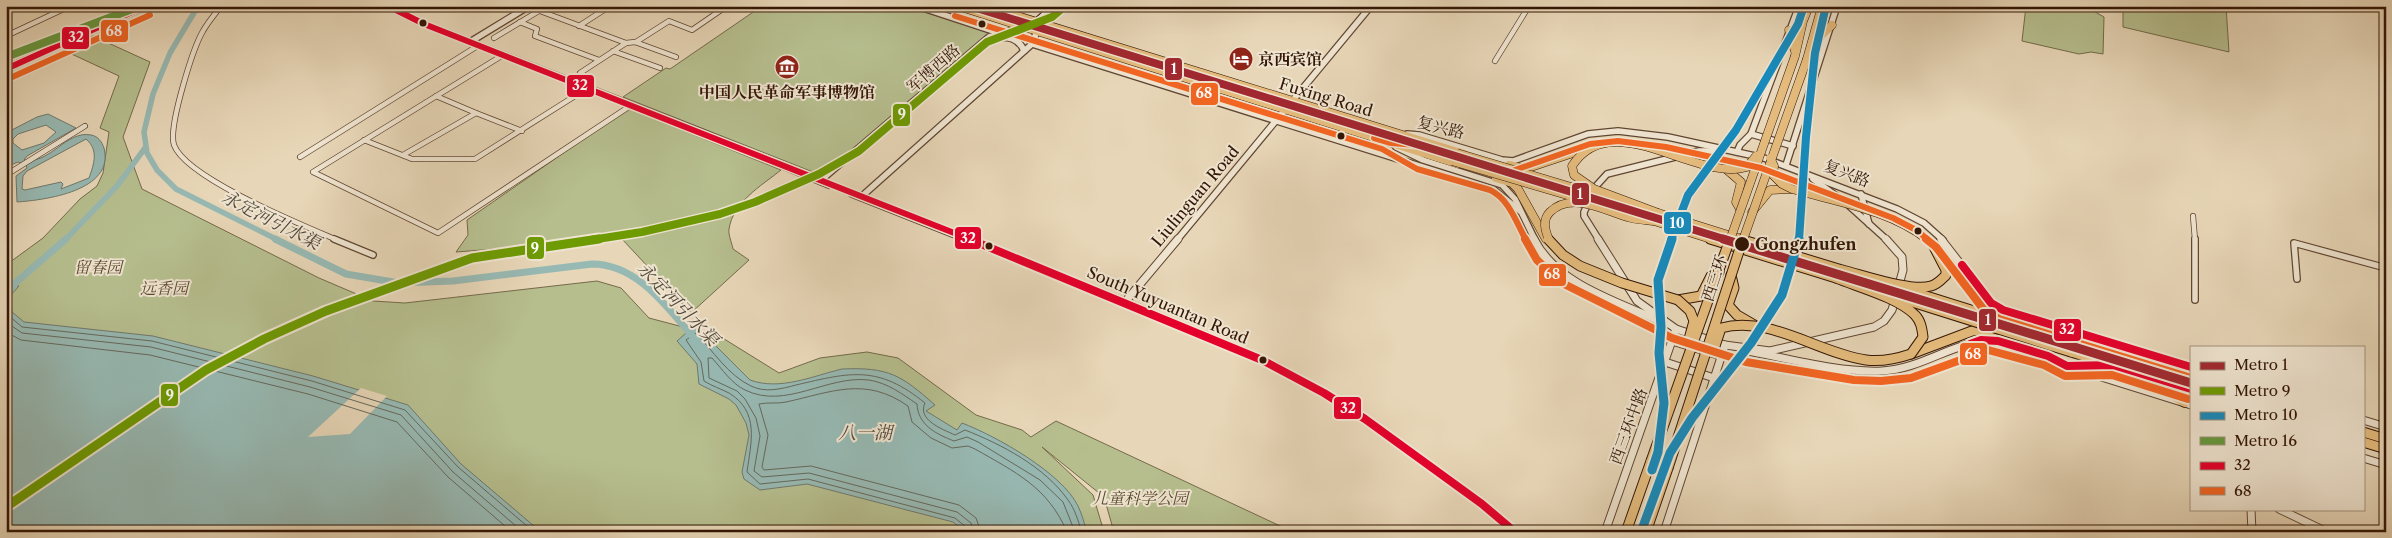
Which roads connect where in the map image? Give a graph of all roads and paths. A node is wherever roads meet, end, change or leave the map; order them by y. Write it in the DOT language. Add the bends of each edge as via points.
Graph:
graph roads {
  1 [pos="70,6"];
  2 [pos="128,6"];
  3 [pos="137,6"];
  4 [pos="146,6"];
  5 [pos="221,6"];
  6 [pos="387,6"];
  7 [pos="414,6"];
  8 [pos="529,6"];
  9 [pos="547,6"];
  10 [pos="610,6"];
  11 [pos="727,6"];
  12 [pos="917,6"];
  13 [pos="958,6"];
  14 [pos="985,6"];
  15 [pos="1054,6"];
  16 [pos="1065,6"];
  17 [pos="1370,6"];
  18 [pos="1529,6"];
  19 [pos="1798,6"];
  20 [pos="1809,6"];
  21 [pos="1822,6"];
  22 [pos="1837,6"];
  23 [pos="540,11"];
  24 [pos="402,13"];
  25 [pos="520,22"];
  26 [pos="1832,25"];
  27 [pos="579,26"];
  28 [pos="1039,26"];
  29 [pos="92,27"];
  30 [pos="1025,27"];
  31 [pos="1789,30"];
  32 [pos="999,33"];
  33 [pos="6,36"];
  34 [pos="494,38"];
  35 [pos="986,40"];
  36 [pos="470,42"];
  37 [pos="636,42"];
  38 [pos="626,43"];
  39 [pos="1032,44"];
  40 [pos="479,45"];
  41 [pos="1811,45"];
  42 [pos="613,51"];
  43 [pos="1024,51"];
  44 [pos="503,55"];
  45 [pos="1796,55"];
  46 [pos="676,57"];
  47 [pos="1807,59"];
  48 [pos="599,60"];
  49 [pos="1495,61"];
  50 [pos="6,68"];
  51 [pos="660,68"];
  52 [pos="580,72"];
  53 [pos="586,89"];
  54 [pos="436,96"];
  55 [pos="1291,101"];
  56 [pos="630,106"];
  57 [pos="1285,108"];
  58 [pos="476,113"];
  59 [pos="1274,122"];
  60 [pos="85,126"];
  61 [pos="522,131"];
  62 [pos="1393,133"];
  63 [pos="1751,134"];
  64 [pos="364,140"];
  65 [pos="1386,140"];
  66 [pos="1597,145"];
  67 [pos="1793,146"];
  68 [pos="1737,152"];
  69 [pos="1760,154"];
  70 [pos="403,155"];
  71 [pos="300,157"];
  72 [pos="1455,157"];
  73 [pos="1770,158"];
  74 [pos="1786,166"];
  75 [pos="1726,169"];
  76 [pos="6,175"];
  77 [pos="820,182"];
  78 [pos="829,185"];
  79 [pos="1792,189"];
  80 [pos="852,194"];
  81 [pos="1861,194"];
  82 [pos="860,197"];
  83 [pos="1740,209"];
  84 [pos="1520,211"];
  85 [pos="1752,212"];
  86 [pos="2193,216"];
  87 [pos="1656,217"];
  88 [pos="1869,225"];
  89 [pos="1546,239"];
  90 [pos="1932,242"];
  91 [pos="373,256"];
  92 [pos="2386,268"];
  93 [pos="1719,272"];
  94 [pos="1839,274"];
  95 [pos="1731,275"];
  96 [pos="2297,279"];
  97 [pos="1678,300"];
  98 [pos="2195,300"];
  99 [pos="1125,302"];
  100 [pos="1994,317"];
  101 [pos="1756,326"];
  102 [pos="1676,329"];
  103 [pos="1672,340"];
  104 [pos="1725,345"];
  105 [pos="1693,346"];
  106 [pos="2053,346"];
  107 [pos="2072,347"];
  108 [pos="2097,349"];
  109 [pos="1706,350"];
  110 [pos="2144,353"];
  111 [pos="1911,354"];
  112 [pos="1721,356"];
  113 [pos="1665,362"];
  114 [pos="2113,365"];
  115 [pos="2067,366"];
  116 [pos="2190,367"];
  117 [pos="2124,368"];
  118 [pos="1714,378"];
  119 [pos="2190,378"];
  120 [pos="2190,389"];
  121 [pos="2188,404"];
  122 [pos="2364,420"];
  123 [pos="2386,427"];
  124 [pos="2364,432"];
  125 [pos="2386,439"];
  126 [pos="2364,442"];
  127 [pos="2386,449"];
  128 [pos="2364,458"];
  129 [pos="2386,465"];
  130 [pos="2250,510"];
  131 [pos="2281,510"];
  132 [pos="1515,532"];
  133 [pos="1605,532"];
  134 [pos="1626,532"];
  135 [pos="1646,532"];
  136 [pos="1664,532"];
  137 [pos="2252,532"];
  138 [pos="2327,532"];
  1 -- 33 [label="street"];
  2 -- 29 [label="main road"];
  3 -- 29 [label="main road"];
  4 -- 29 [label="main road"];
  5 -- 91 [label="street" via="196,46 174,123 174,144 184,160 203,175 293,221"];
  6 -- 24 [label="street"];
  7 -- 24 [label="street"];
  8 -- 36 [label="street"];
  9 -- 23 [label="street"];
  10 -- 27 [label="street"];
  11 -- 37 [label="street" via="692,30 669,21"];
  12 -- 32 [label="street"];
  13 -- 30 [label="highway, Fuxing Road"];
  14 -- 28 [label="highway, Fuxing Road"];
  15 -- 28 [label="main road"];
  16 -- 28 [label="main road"];
  17 -- 55 [label="street, Liulinguan Road"];
  18 -- 49 [label="street"];
  19 -- 31 [label="street"];
  20 -- 45 [label="highway"];
  21 -- 41 [label="highway, 西三环"];
  22 -- 26 [label="street"];
  23 -- 25 [label="street"];
  23 -- 27 [label="street"];
  24 -- 36 [label="street"];
  25 -- 34 [label="street"];
  25 -- 48 [label="street" via="537,29 535,36"];
  26 -- 41 [label="highway"];
  26 -- 67 [label="street"];
  27 -- 38 [label="street"];
  28 -- 30 [label="highway, Fuxing Road"];
  28 -- 39 [label="street"];
  28 -- 55 [label="highway, Fuxing Road"];
  28 -- 57 [label="highway, Fuxing Road"];
  29 -- 50 [label="main road"];
  30 -- 32 [label="street, 军博西路"];
  31 -- 45 [label="highway"];
  31 -- 63 [label="street"];
  32 -- 35 [label="street, 军博西路"];
  35 -- 43 [label="street" via="1011,38 1021,43"];
  35 -- 77 [label="street, 军博西路"];
  36 -- 40 [label="street"];
  37 -- 38 [label="street"];
  37 -- 46 [label="street"];
  38 -- 42 [label="street"];
  39 -- 43 [label="street"];
  39 -- 59 [label="street"];
  40 -- 44 [label="street"];
  40 -- 71 [label="street"];
  41 -- 47 [label="highway, 西三环"];
  42 -- 48 [label="street"];
  42 -- 51 [label="street"];
  43 -- 82 [label="street"];
  44 -- 53 [label="street"];
  44 -- 54 [label="street"];
  45 -- 69 [label="highway, bridge"];
  47 -- 73 [label="highway, 西三环, bridge"];
  48 -- 52 [label="street"];
  53 -- 56 [label="street"];
  53 -- 61 [label="street"];
  54 -- 58 [label="street"];
  54 -- 64 [label="street"];
  55 -- 57 [label="street, Liulinguan Road"];
  55 -- 62 [label="highway, Fuxing Road"];
  56 -- 64 [label="street" via="438,233 313,172"];
  56 -- 77 [label="street"];
  57 -- 59 [label="street, Liulinguan Road"];
  57 -- 65 [label="highway, Fuxing Road"];
  58 -- 61 [label="street"];
  58 -- 70 [label="street"];
  59 -- 84 [label="street" via="1493,189"];
  59 -- 99 [label="street, Liulinguan Road"];
  60 -- 76 [label="street"];
  61 -- 70 [label="street" via="475,159"];
  62 -- 68 [label="street, 复兴路" via="1419,135 1513,161 1602,132 1641,132"];
  62 -- 72 [label="highway, Fuxing Road"];
  63 -- 67 [label="street"];
  63 -- 68 [label="street"];
  64 -- 70 [label="street"];
  65 -- 72 [label="highway, Fuxing Road"];
  65 -- 84 [label="street, 复兴路" via="1422,160 1500,184 1510,191"];
  66 -- 72 [label="highway, bridge" via="1526,168"];
  66 -- 75 [label="highway, bridge" via="1636,144"];
  66 -- 87 [label="highway, bridge" via="1575,160 1574,172 1579,180 1591,188 1641,204"];
  67 -- 74 [label="street"];
  68 -- 74 [label="street, 复兴路"];
  68 -- 102 [label="street" via="1698,151 1611,173 1599,182 1584,212 1637,301"];
  69 -- 75 [label="highway, bridge" via="1747,167"];
  69 -- 83 [label="highway, bridge"];
  72 -- 87 [label="highway, 复兴路, bridge"];
  72 -- 89 [label="highway, bridge" via="1467,169 1516,186"];
  73 -- 79 [label="highway, bridge" via="1774,166 1773,175"];
  73 -- 85 [label="highway, 西三环, bridge"];
  74 -- 81 [label="street, 复兴路"];
  74 -- 88 [label="street" via="1818,181"];
  75 -- 83 [label="highway" via="1741,182 1736,202"];
  77 -- 78 [label="street"];
  79 -- 85 [label="highway, bridge" via="1769,189"];
  79 -- 90 [label="highway, bridge" via="1898,221"];
  80 -- 82 [label="street, South Yuyuantan Road"];
  81 -- 88 [label="street"];
  81 -- 110 [label="street, 复兴路" via="1896,208 1935,231 1991,303 1999,308"];
  82 -- 99 [label="street, South Yuyuantan Road"];
  83 -- 93 [label="highway, bridge"];
  84 -- 102 [label="street, 复兴路" via="1540,249 1566,274"];
  85 -- 95 [label="highway, 西三环, bridge"];
  86 -- 98 [label="street"];
  87 -- 89 [label="highway, bridge" via="1633,219 1585,204 1568,203 1554,208 1547,215 1544,224"];
  87 -- 94 [label="highway"];
  88 -- 104 [label="street" via="1894,246 1903,259 1893,309 1883,323 1781,350"];
  89 -- 97 [label="highway, bridge" via="1563,257 1580,267"];
  90 -- 94 [label="highway, bridge" via="1946,270 1943,280 1934,286 1915,288"];
  90 -- 100 [label="highway, bridge"];
  92 -- 96 [label="street" via="2294,243"];
  93 -- 97 [label="highway" via="1711,276 1701,296"];
  93 -- 105 [label="highway, bridge"];
  94 -- 100 [label="highway, bridge"];
  94 -- 106 [label="highway, bridge"];
  94 -- 111 [label="highway, bridge" via="1915,315 1923,336"];
  95 -- 101 [label="highway, bridge" via="1734,288 1728,305 1740,318"];
  95 -- 109 [label="highway, 西三环, bridge"];
  97 -- 105 [label="highway, bridge" via="1685,304 1693,317 1690,339"];
  99 -- 132 [label="street, South Yuyuantan Road" via="1245,352 1324,393 1482,504"];
  100 -- 107 [label="highway, bridge"];
  101 -- 109 [label="highway, bridge" via="1737,323 1723,326 1715,346"];
  101 -- 111 [label="highway, bridge" via="1864,360 1892,360"];
  102 -- 103 [label="street, 西三环中路"];
  102 -- 104 [label="street"];
  103 -- 112 [label="street"];
  103 -- 113 [label="street, 西三环中路"];
  104 -- 112 [label="street"];
  104 -- 115 [label="street" via="1749,353 1881,371 1908,368 1975,342 1989,340 2048,356"];
  105 -- 134 [label="highway, bridge"];
  106 -- 107 [label="highway, bridge"];
  106 -- 111 [label="highway, bridge" via="1980,330"];
  107 -- 108 [label="highway"];
  107 -- 114 [label="highway"];
  108 -- 110 [label="main road"];
  108 -- 119 [label="highway"];
  109 -- 135 [label="highway, 西三环, bridge"];
  110 -- 116 [label="street, 复兴路"];
  112 -- 118 [label="street"];
  113 -- 118 [label="street"];
  113 -- 133 [label="street, 西三环中路"];
  114 -- 115 [label="main road"];
  114 -- 117 [label="highway"];
  115 -- 121 [label="street"];
  117 -- 120 [label="highway"];
  117 -- 121 [label="main road"];
  118 -- 136 [label="street"];
  122 -- 123 [label="street"];
  124 -- 125 [label="highway"];
  126 -- 127 [label="highway"];
  128 -- 129 [label="street"];
  130 -- 137 [label="street"];
  131 -- 138 [label="street"];
}
